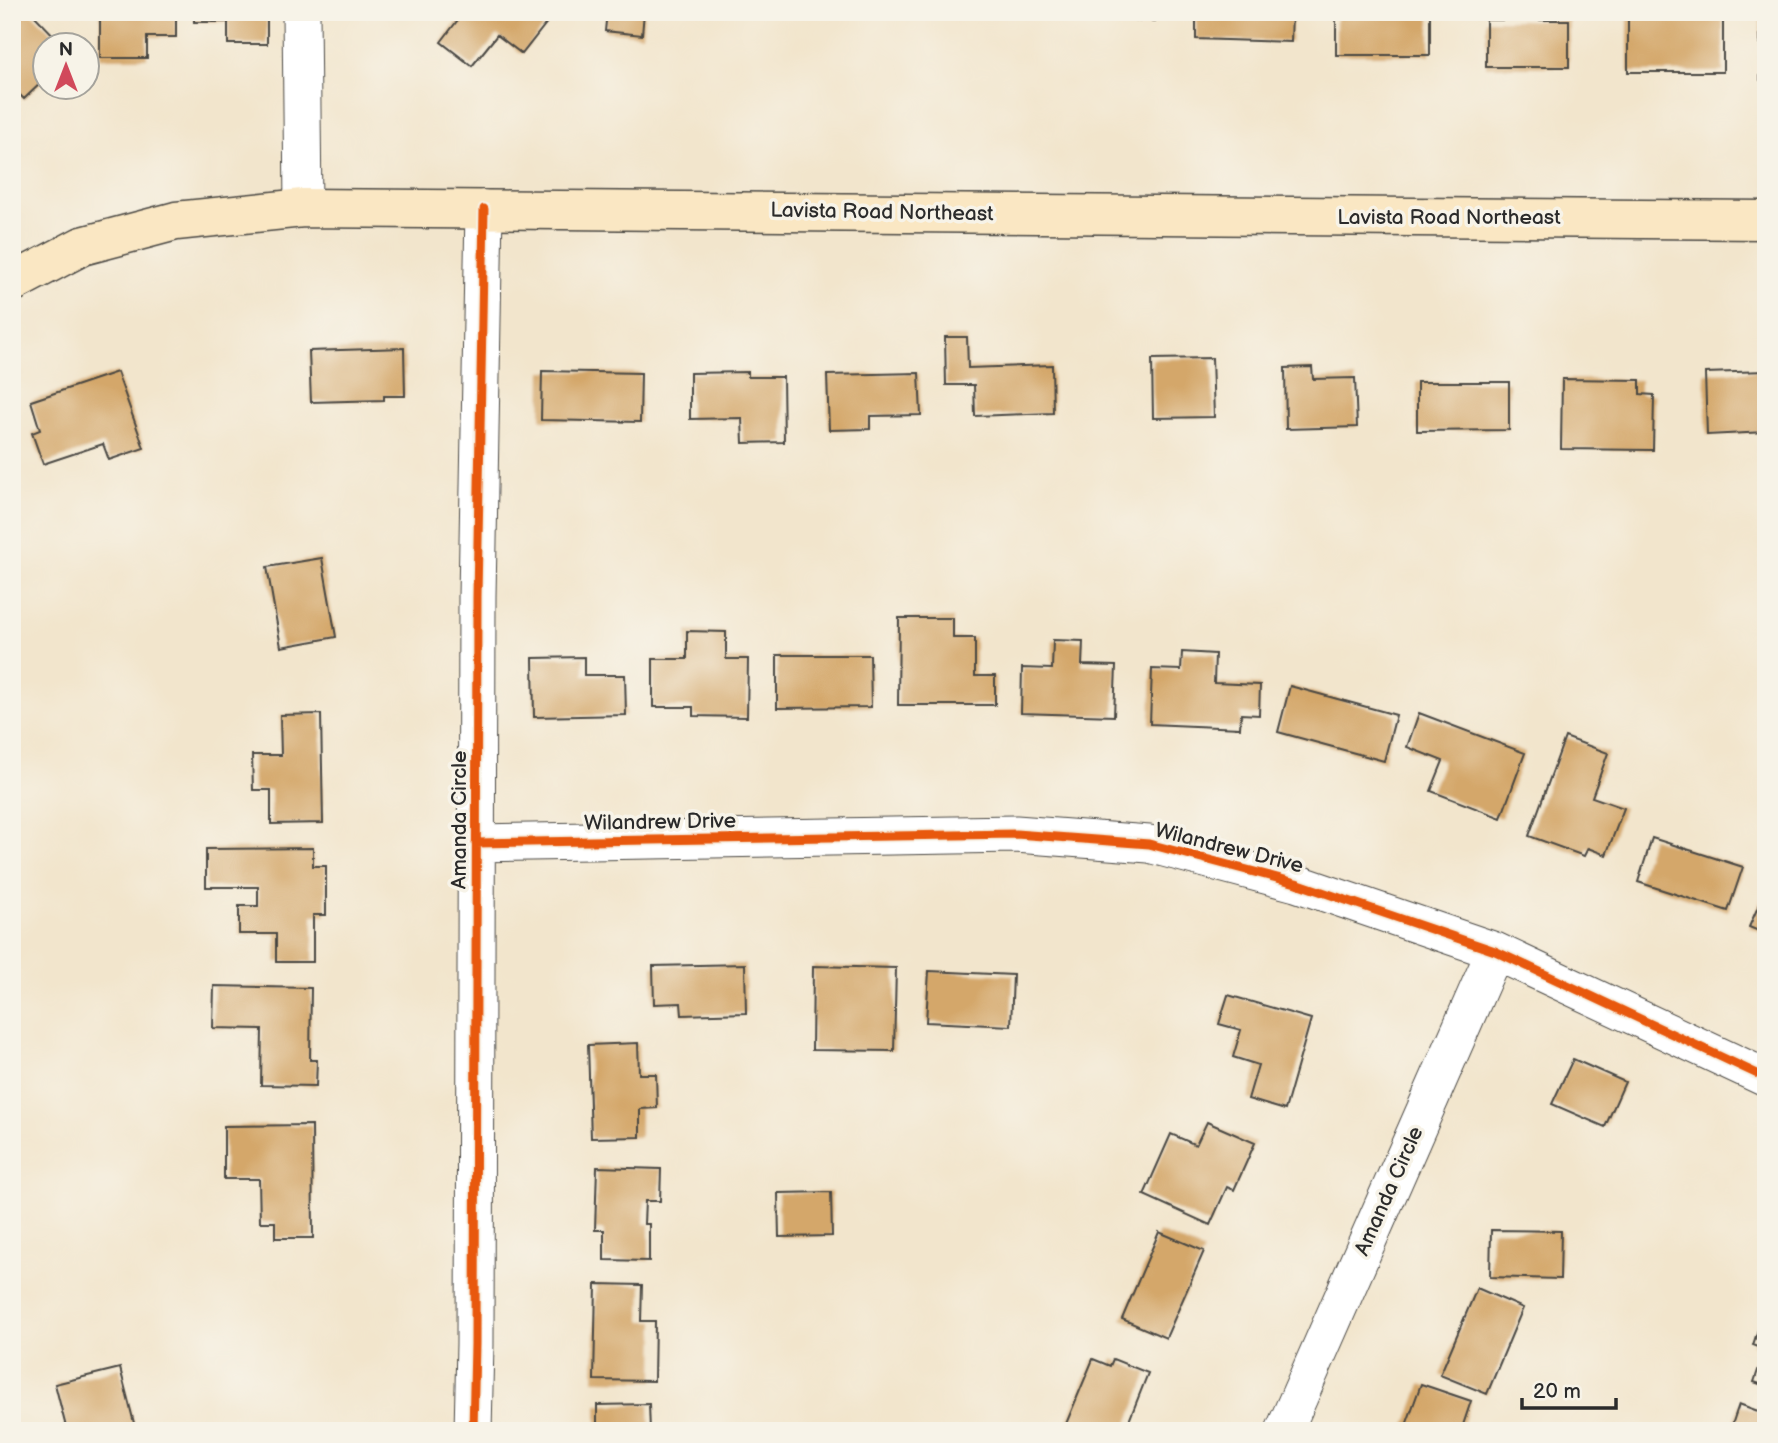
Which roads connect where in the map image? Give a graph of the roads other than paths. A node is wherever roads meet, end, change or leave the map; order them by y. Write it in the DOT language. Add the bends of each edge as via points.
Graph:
graph roads {
  1 [pos="301,12"];
  2 [pos="303,208"];
  3 [pos="484,209"];
  4 [pos="1766,220"];
  5 [pos="12,283"];
  6 [pos="476,843"];
  7 [pos="1495,951"];
  8 [pos="1766,1078"];
  9 [pos="473,1431"];
  10 [pos="1284,1431"];
  1 -- 2 [label="street"];
  2 -- 3 [label="main road, Lavista Road Northeast"];
  2 -- 5 [label="main road, Lavista Road Northeast" via="176,221 82,246"];
  3 -- 4 [label="main road, Lavista Road Northeast"];
  3 -- 6 [label="street, Amanda Circle"];
  6 -- 7 [label="street, Wilandrew Drive" via="1016,834 1149,844 1296,883"];
  6 -- 9 [label="street, Amanda Circle"];
  7 -- 8 [label="street, Wilandrew Drive"];
  7 -- 10 [label="street, Amanda Circle"];
}
